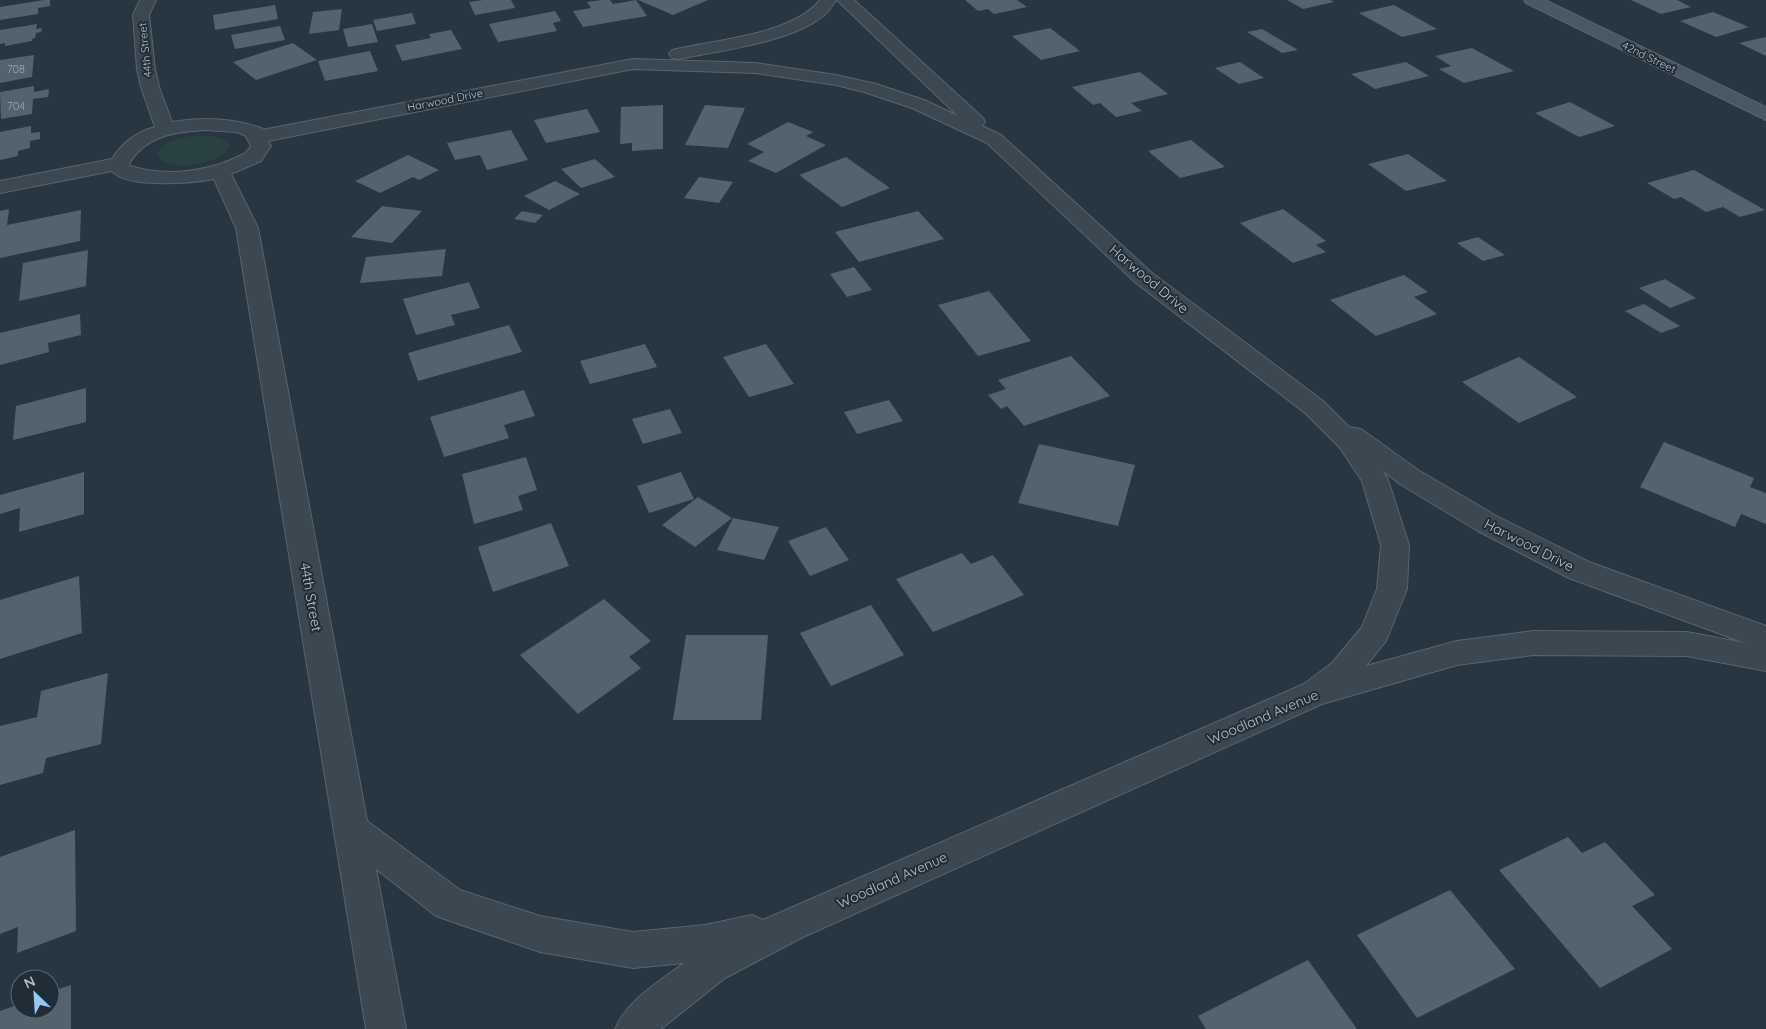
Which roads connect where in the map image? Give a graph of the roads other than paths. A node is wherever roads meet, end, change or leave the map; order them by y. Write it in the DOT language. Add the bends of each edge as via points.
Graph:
graph roads {
  1 [pos="148,0"];
  2 [pos="828,0"];
  3 [pos="845,0"];
  4 [pos="1532,0"];
  5 [pos="633,64"];
  6 [pos="1766,114"];
  7 [pos="165,128"];
  8 [pos="257,137"];
  9 [pos="994,139"];
  10 [pos="119,164"];
  11 [pos="220,171"];
  12 [pos="0,187"];
  13 [pos="1314,408"];
  14 [pos="1766,638"];
  15 [pos="1766,659"];
  16 [pos="1315,693"];
  17 [pos="352,829"];
  18 [pos="790,925"];
  19 [pos="386,1029"];
  20 [pos="635,1029"];
  1 -- 7 [label="street, 44th Street" via="141,15 146,69"];
  2 -- 5 [label="street, Harwood Drive" via="820,11 776,32"];
  3 -- 9 [label="street, Harwood Drive"];
  4 -- 6 [label="street, 42nd Street"];
  5 -- 8 [label="street, Harwood Drive"];
  5 -- 9 [label="street, Harwood Drive" via="756,68 836,80 918,104"];
  7 -- 8 [label="street" via="204,124 240,127 254,132"];
  7 -- 10 [label="street" via="134,144"];
  8 -- 11 [label="street" via="261,146 255,156"];
  9 -- 13 [label="street, Harwood Drive" via="1144,278"];
  10 -- 11 [label="street" via="121,170 133,174 179,178"];
  10 -- 12 [label="street"];
  11 -- 17 [label="street, 44th Street" via="247,228"];
  13 -- 14 [label="street, Harwood Drive" via="1409,477 1529,545 1579,570"];
  13 -- 16 [label="street, Harwood Drive" via="1349,442 1375,480 1395,545 1392,589 1375,633 1343,672"];
  15 -- 16 [label="street, Woodland Avenue" via="1687,644 1533,643 1457,653"];
  16 -- 18 [label="street, Woodland Avenue"];
  17 -- 18 [label="street, Woodland Avenue" via="449,904 540,934 634,950 705,944"];
  17 -- 19 [label="street, 44th Street"];
  18 -- 20 [label="street, Woodland Avenue" via="712,965 643,1019"];
}
